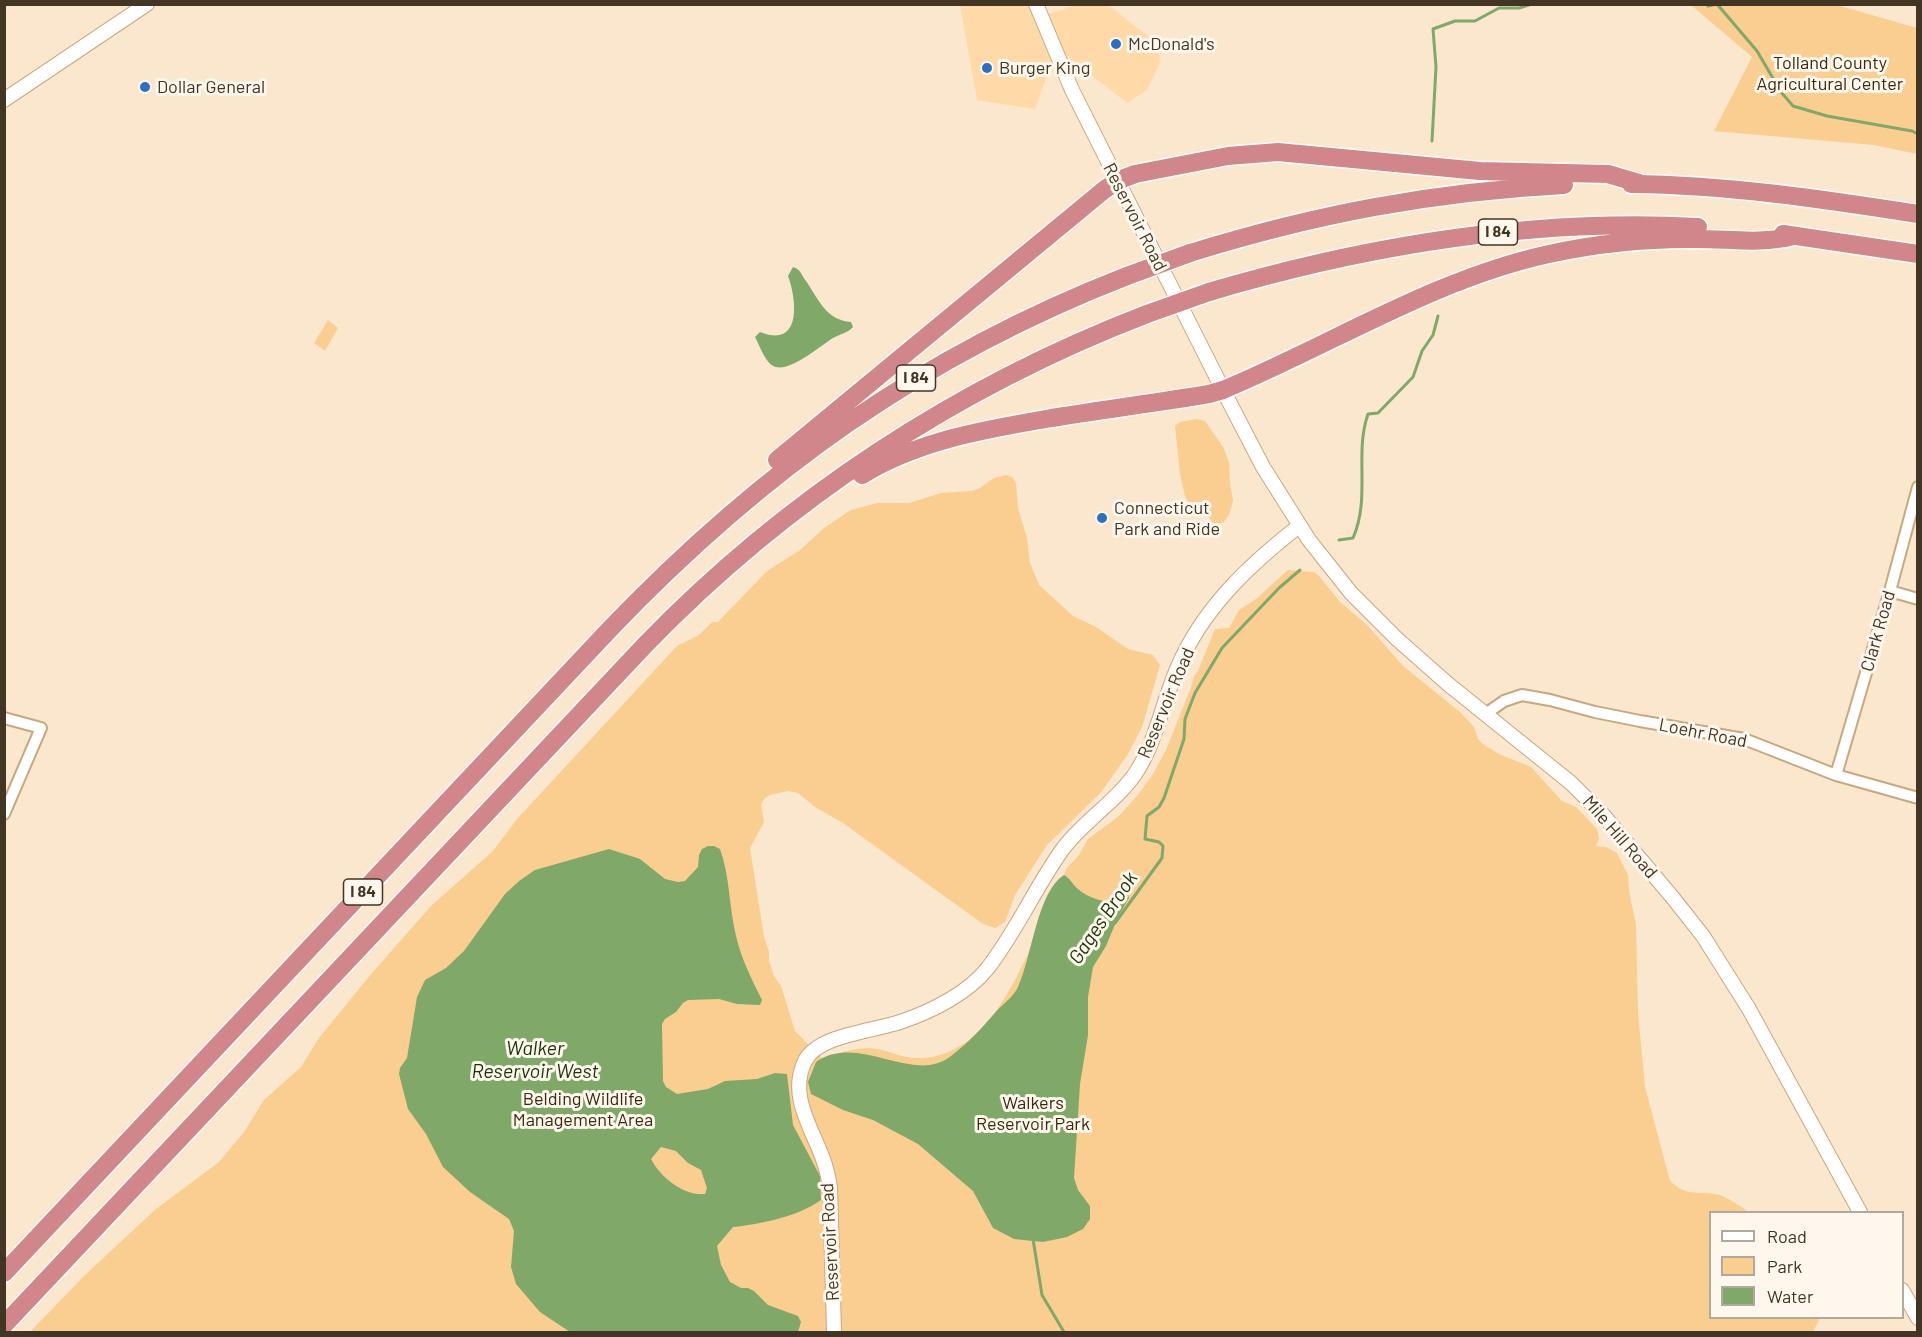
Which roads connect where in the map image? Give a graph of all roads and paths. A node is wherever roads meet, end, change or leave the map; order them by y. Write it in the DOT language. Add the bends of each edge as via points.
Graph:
graph roads {
  1 [pos="147,4"];
  2 [pos="1035,4"];
  3 [pos="4,100"];
  4 [pos="1117,181"];
  5 [pos="1641,184"];
  6 [pos="1917,214"];
  7 [pos="1793,236"];
  8 [pos="1917,254"];
  9 [pos="1223,390"];
  10 [pos="1917,487"];
  11 [pos="807,501"];
  12 [pos="726,516"];
  13 [pos="1299,526"];
  14 [pos="1890,591"];
  15 [pos="1917,599"];
  16 [pos="1486,713"];
  17 [pos="4,718"];
  18 [pos="1836,775"];
  19 [pos="1917,798"];
  20 [pos="4,814"];
  21 [pos="1859,1211"];
  22 [pos="4,1273"];
  23 [pos="1904,1294"];
  24 [pos="1917,1318"];
  25 [pos="4,1326"];
  26 [pos="834,1332"];
  1 -- 3 [label="main road"];
  2 -- 4 [label="main road, Reservoir Road"];
  4 -- 5 [label="highway" via="1210,159 1278,152 1480,171 1608,174"];
  4 -- 9 [label="main road, Reservoir Road"];
  4 -- 12 [label="highway" via="755,478 739,494"];
  5 -- 6 [label="highway, I 84" via="1771,192"];
  5 -- 12 [label="highway, I 84, bridge" via="1535,186 1397,202 1296,223 1127,276 1015,325 911,381 823,440"];
  7 -- 8 [label="highway, I 84"];
  7 -- 9 [label="highway" via="1762,242 1691,238 1632,241 1523,260 1449,286"];
  7 -- 11 [label="highway, I 84, bridge" via="1636,225 1575,227 1438,239 1284,270 1147,314 1061,350 968,396 900,436"];
  9 -- 11 [label="highway" via="952,438 897,457 833,494"];
  9 -- 13 [label="main road, Reservoir Road"];
  10 -- 14 [label="street, Clark Road"];
  11 -- 25 [label="highway, I 84" via="726,566 660,630"];
  12 -- 22 [label="highway, I 84" via="609,630"];
  13 -- 16 [label="main road, Mile Hill Road" via="1339,579 1383,626"];
  13 -- 26 [label="main road, Reservoir Road" via="1232,583 1208,616 1185,651 1135,774 1064,848 986,970 970,985 919,1015 831,1040 810,1053 805,1061 800,1079 802,1107 825,1163 830,1187"];
  14 -- 15 [label="street"];
  14 -- 18 [label="street, Clark Road"];
  16 -- 18 [label="street, Loehr Road" via="1522,695 1743,739"];
  16 -- 21 [label="main road, Mile Hill Road" via="1571,783 1604,816 1703,936 1749,1009"];
  17 -- 20 [label="street" via="41,728"];
  18 -- 19 [label="street, Loehr Road"];
  23 -- 24 [label="main road"];
}
